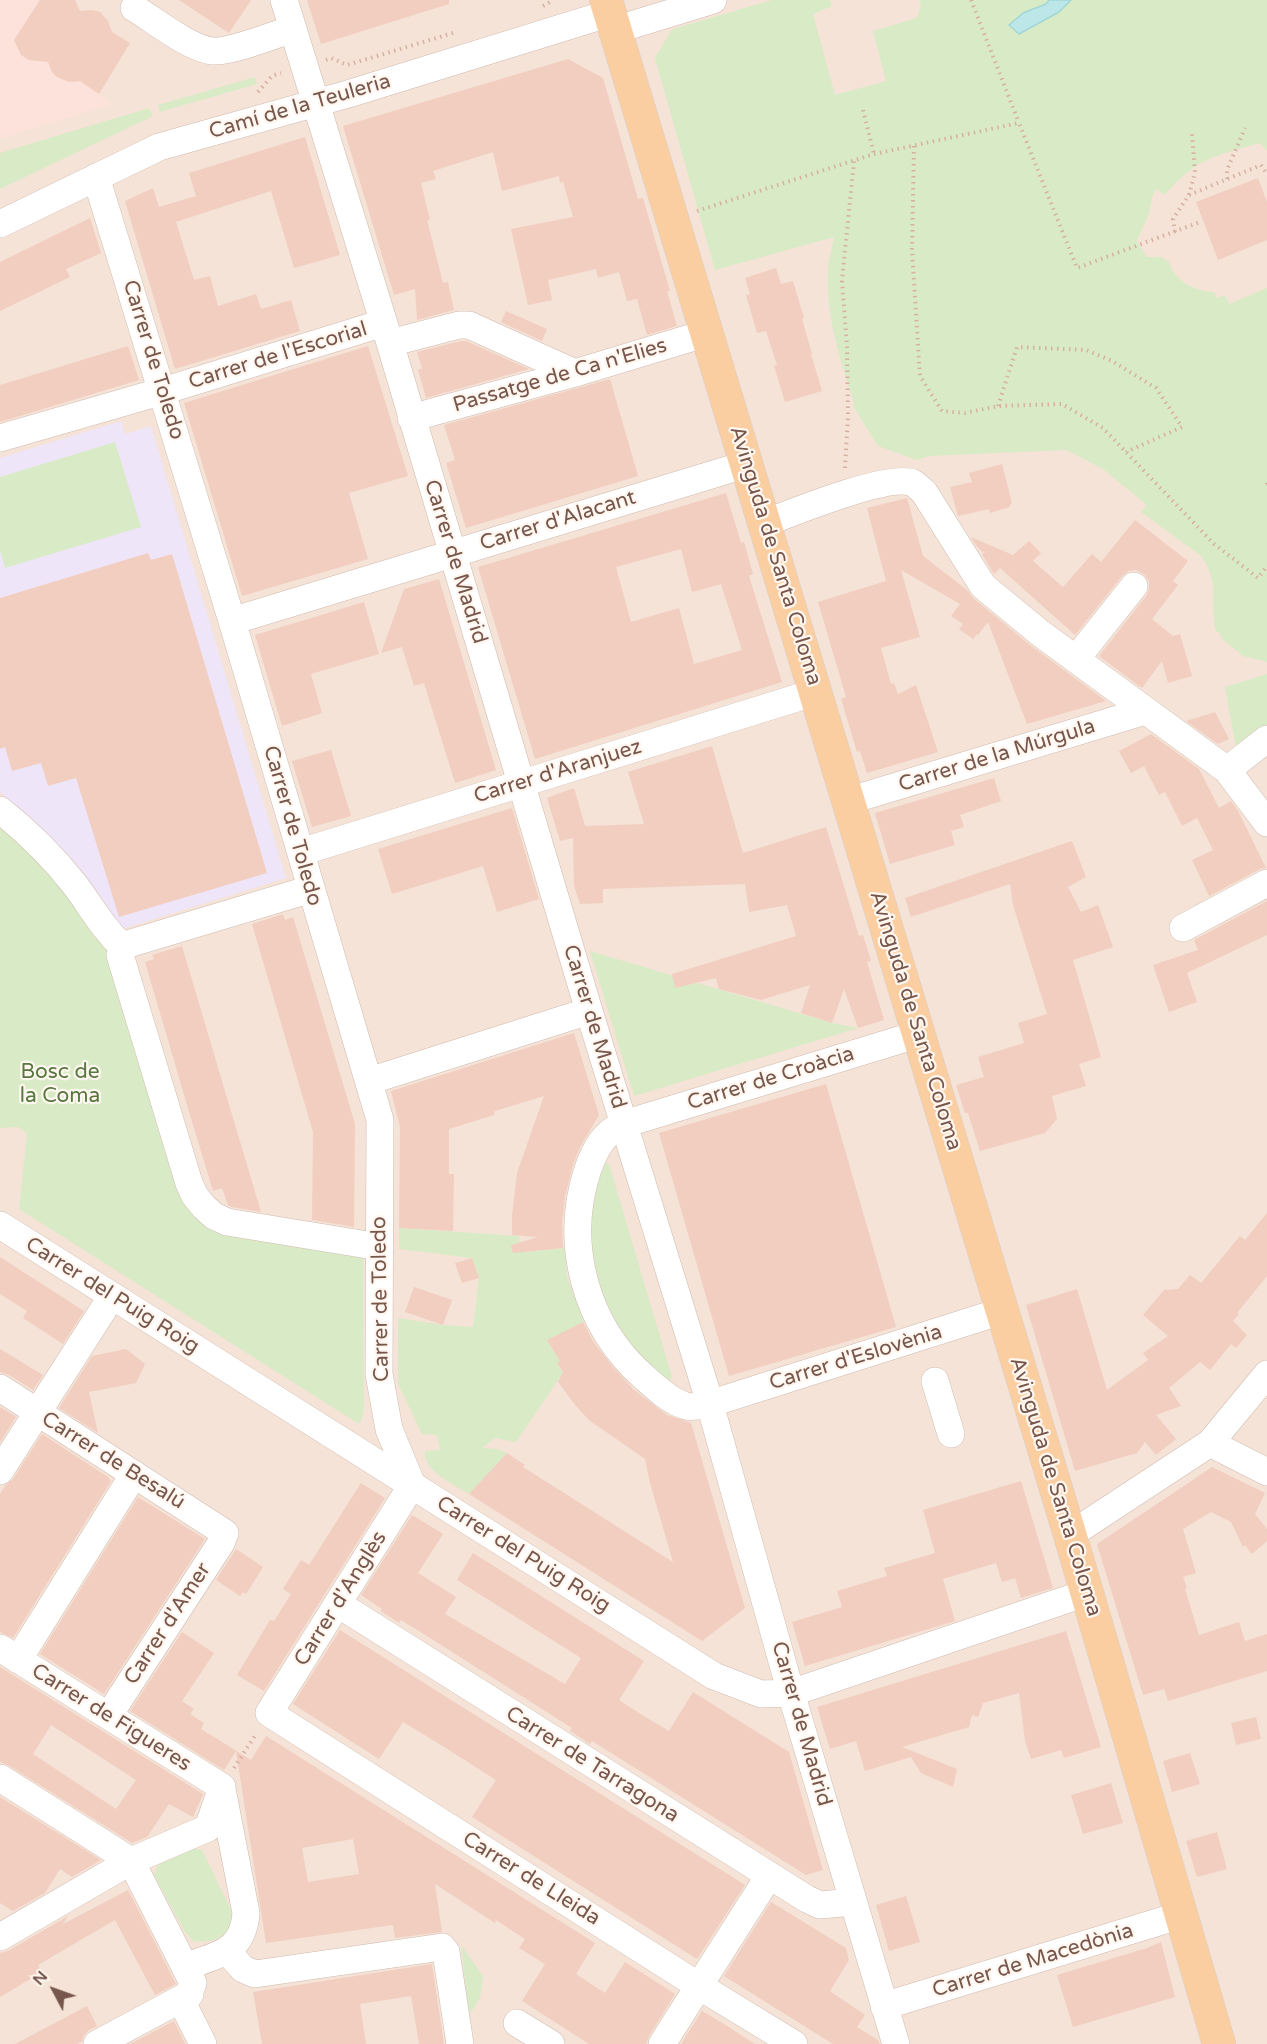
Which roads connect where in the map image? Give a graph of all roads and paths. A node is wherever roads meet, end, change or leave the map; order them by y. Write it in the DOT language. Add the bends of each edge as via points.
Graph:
graph roads {
  1 [pos="284,0"];
  2 [pos="713,0"];
  3 [pos="971,0"];
  4 [pos="134,8"];
  5 [pos="610,14"];
  6 [pos="293,29"];
  7 [pos="315,102"];
  8 [pos="863,110"];
  9 [pos="1019,123"];
  10 [pos="1245,128"];
  11 [pos="1192,134"];
  12 [pos="914,146"];
  13 [pos="874,154"];
  14 [pos="854,161"];
  15 [pos="1267,174"];
  16 [pos="96,177"];
  17 [pos="1227,179"];
  18 [pos="1188,195"];
  19 [pos="673,219"];
  20 [pos="1200,222"];
  21 [pos="0,224"];
  22 [pos="1175,232"];
  23 [pos="386,333"];
  24 [pos="707,333"];
  25 [pos="575,373"];
  26 [pos="163,391"];
  27 [pos="998,406"];
  28 [pos="411,418"];
  29 [pos="0,438"];
  30 [pos="1126,452"];
  31 [pos="747,464"];
  32 [pos="843,495"];
  33 [pos="765,523"];
  34 [pos="453,554"];
  35 [pos="1267,566"];
  36 [pos="1134,586"];
  37 [pos="232,621"];
  38 [pos="1076,659"];
  39 [pos="816,692"];
  40 [pos="1145,711"];
  41 [pos="1267,739"];
  42 [pos="1227,770"];
  43 [pos="520,783"];
  44 [pos="848,801"];
  45 [pos="0,810"];
  46 [pos="1267,823"];
  47 [pos="301,852"];
  48 [pos="1267,883"];
  49 [pos="311,889"];
  50 [pos="1183,928"];
  51 [pos="122,951"];
  52 [pos="588,1011"];
  53 [pos="919,1034"];
  54 [pos="369,1081"];
  55 [pos="624,1124"];
  56 [pos="0,1226"];
  57 [pos="380,1247"];
  58 [pos="112,1296"];
  59 [pos="1002,1311"];
  60 [pos="1267,1374"];
  61 [pos="935,1381"];
  62 [pos="0,1389"];
  63 [pos="709,1404"];
  64 [pos="37,1413"];
  65 [pos="951,1434"];
  66 [pos="1210,1443"];
  67 [pos="0,1470"];
  68 [pos="1267,1472"];
  69 [pos="134,1474"];
  70 [pos="412,1485"];
  71 [pos="225,1533"];
  72 [pos="1070,1535"];
  73 [pos="1086,1593"];
  74 [pos="338,1604"];
  75 [pos="9,1654"];
  76 [pos="791,1693"];
  77 [pos="269,1713"];
  78 [pos="109,1715"];
  79 [pos="0,1778"];
  80 [pos="222,1787"];
  81 [pos="131,1861"];
  82 [pos="769,1876"];
  83 [pos="853,1902"];
  84 [pos="0,1910"];
  85 [pos="1181,1915"];
  86 [pos="11,1931"];
  87 [pos="227,1951"];
  88 [pos="185,1967"];
  89 [pos="699,1986"];
  90 [pos="190,1994"];
  91 [pos="884,2006"];
  92 [pos="517,2023"];
  93 [pos="96,2044"];
  94 [pos="203,2044"];
  95 [pos="460,2044"];
  96 [pos="551,2044"];
  97 [pos="662,2044"];
  98 [pos="794,2044"];
  99 [pos="896,2044"];
  100 [pos="1219,2044"];
  1 -- 6 [label="street, Carrer de Madrid"];
  2 -- 5 [label="street, Camí de la Teuleria"];
  3 -- 9 [label="path"];
  4 -- 6 [label="street" via="190,43 214,51"];
  5 -- 7 [label="street, Camí de la Teuleria"];
  5 -- 19 [label="main road, Avinguda de Santa Coloma"];
  6 -- 7 [label="street, Carrer de Madrid"];
  7 -- 16 [label="street, Camí de la Teuleria" via="159,147"];
  7 -- 23 [label="street, Carrer de Madrid"];
  8 -- 13 [label="path"];
  9 -- 12 [label="path"];
  9 -- 22 [label="path" via="1077,268"];
  10 -- 17 [label="path"];
  11 -- 18 [label="path" via="1195,172"];
  12 -- 13 [label="path"];
  12 -- 27 [label="path" via="912,250 920,376 942,411 965,413"];
  13 -- 14 [label="path"];
  14 -- 19 [label="path"];
  14 -- 32 [label="path" via="842,281 848,416"];
  15 -- 17 [label="path" via="1262,165"];
  16 -- 21 [label="street, Camí de la Teuleria"];
  16 -- 26 [label="street, Carrer de Toledo"];
  17 -- 18 [label="path"];
  18 -- 22 [label="path" via="1173,219"];
  19 -- 24 [label="main road, Avinguda de Santa Coloma"];
  20 -- 22 [label="path"];
  23 -- 25 [label="street, Carrer de l'Escorial" via="469,325"];
  23 -- 26 [label="street, Carrer de l'Escorial"];
  23 -- 28 [label="street, Carrer de Madrid"];
  24 -- 25 [label="street, Passatge de Ca n'Elies"];
  24 -- 31 [label="main road, Avinguda de Santa Coloma"];
  25 -- 28 [label="street, Passatge de Ca n'Elies"];
  26 -- 29 [label="street, Carrer de l'Escorial"];
  26 -- 37 [label="street, Carrer de Toledo"];
  27 -- 30 [label="path" via="1062,404 1103,428"];
  27 -- 30 [label="path" via="1017,347 1086,350 1156,388 1182,427"];
  28 -- 34 [label="street, Carrer de Madrid"];
  30 -- 35 [label="path" via="1214,544 1258,578"];
  31 -- 33 [label="main road, Avinguda de Santa Coloma"];
  31 -- 34 [label="street, Carrer d'Alacant"];
  32 -- 33 [label="street"];
  32 -- 38 [label="street" via="874,485 913,483 924,492 983,586"];
  33 -- 39 [label="main road, Avinguda de Santa Coloma"];
  34 -- 37 [label="street, Carrer d'Alacant"];
  34 -- 43 [label="street, Carrer de Madrid"];
  36 -- 38 [label="street"];
  37 -- 47 [label="street, Carrer de Toledo"];
  38 -- 40 [label="street"];
  39 -- 43 [label="street, Carrer d'Aranjuez"];
  39 -- 44 [label="main road, Avinguda de Santa Coloma"];
  40 -- 42 [label="street"];
  40 -- 44 [label="street, Carrer de la Múrgula"];
  41 -- 42 [label="street"];
  42 -- 46 [label="street"];
  43 -- 47 [label="street, Carrer d'Aranjuez"];
  43 -- 52 [label="street, Carrer de Madrid"];
  44 -- 53 [label="main road, Avinguda de Santa Coloma"];
  45 -- 51 [label="street" via="62,869"];
  47 -- 49 [label="street, Carrer de Toledo"];
  48 -- 50 [label="street"];
  49 -- 51 [label="street" via="128,944"];
  49 -- 54 [label="street, Carrer de Toledo"];
  51 -- 57 [label="street" via="189,1183 204,1207 214,1216 240,1225"];
  52 -- 54 [label="street"];
  52 -- 55 [label="street, Carrer de Madrid"];
  53 -- 55 [label="street, Carrer de Croàcia"];
  53 -- 59 [label="main road, Avinguda de Santa Coloma"];
  54 -- 57 [label="street, Carrer de Toledo" via="380,1120"];
  55 -- 63 [label="street, Carrer de Madrid"];
  55 -- 63 [label="street, Carrer de Madrid" via="600,1142 580,1198 578,1238 589,1295 604,1330 641,1374 687,1407"];
  56 -- 58 [label="street, Carrer del Puig Roig"];
  57 -- 70 [label="street, Carrer de Toledo" via="379,1374 389,1429"];
  58 -- 64 [label="street"];
  58 -- 70 [label="street, Carrer del Puig Roig"];
  59 -- 63 [label="street, Carrer d'Eslovènia"];
  59 -- 72 [label="main road, Avinguda de Santa Coloma"];
  60 -- 66 [label="street"];
  61 -- 65 [label="street"];
  62 -- 64 [label="street, Carrer de Besalú"];
  63 -- 76 [label="street, Carrer de Madrid"];
  64 -- 67 [label="street"];
  64 -- 69 [label="street, Carrer de Besalú"];
  66 -- 68 [label="street"];
  66 -- 72 [label="street"];
  69 -- 71 [label="street, Carrer de Besalú"];
  69 -- 75 [label="street"];
  70 -- 74 [label="street, Carrer d'Anglès"];
  70 -- 76 [label="street, Carrer del Puig Roig" via="714,1676 761,1694"];
  71 -- 78 [label="street, Carrer d'Amer"];
  72 -- 73 [label="main road, Avinguda de Santa Coloma"];
  73 -- 76 [label="street, Carrer del Puig Roig"];
  73 -- 85 [label="main road, Avinguda de Santa Coloma"];
  74 -- 77 [label="street, Carrer d'Anglès"];
  74 -- 82 [label="street, Carrer de Tarragona"];
  75 -- 78 [label="street, Carrer de Figueres"];
  76 -- 83 [label="street, Carrer de Madrid"];
  77 -- 80 [label="path"];
  77 -- 89 [label="street, Carrer de Lleida"];
  78 -- 80 [label="street, Carrer de Figueres"];
  79 -- 81 [label="street"];
  80 -- 81 [label="street" via="208,1828"];
  80 -- 87 [label="street" via="246,1912 245,1929"];
  81 -- 86 [label="street"];
  81 -- 88 [label="street"];
  82 -- 83 [label="street, Carrer de Tarragona" via="813,1903"];
  82 -- 89 [label="street"];
  83 -- 91 [label="street, Carrer de Madrid"];
  84 -- 86 [label="street"];
  85 -- 91 [label="street, Carrer de Macedònia"];
  85 -- 100 [label="main road, Avinguda de Santa Coloma"];
  87 -- 88 [label="street"];
  87 -- 95 [label="street" via="243,1969 255,1974 442,1947 446,1952"];
  88 -- 90 [label="street" via="193,1983"];
  89 -- 97 [label="street"];
  89 -- 98 [label="street, Carrer de Lleida"];
  90 -- 93 [label="street"];
  90 -- 94 [label="street" via="184,2006"];
  91 -- 99 [label="street, Carrer de Madrid"];
  92 -- 96 [label="street"];
}
